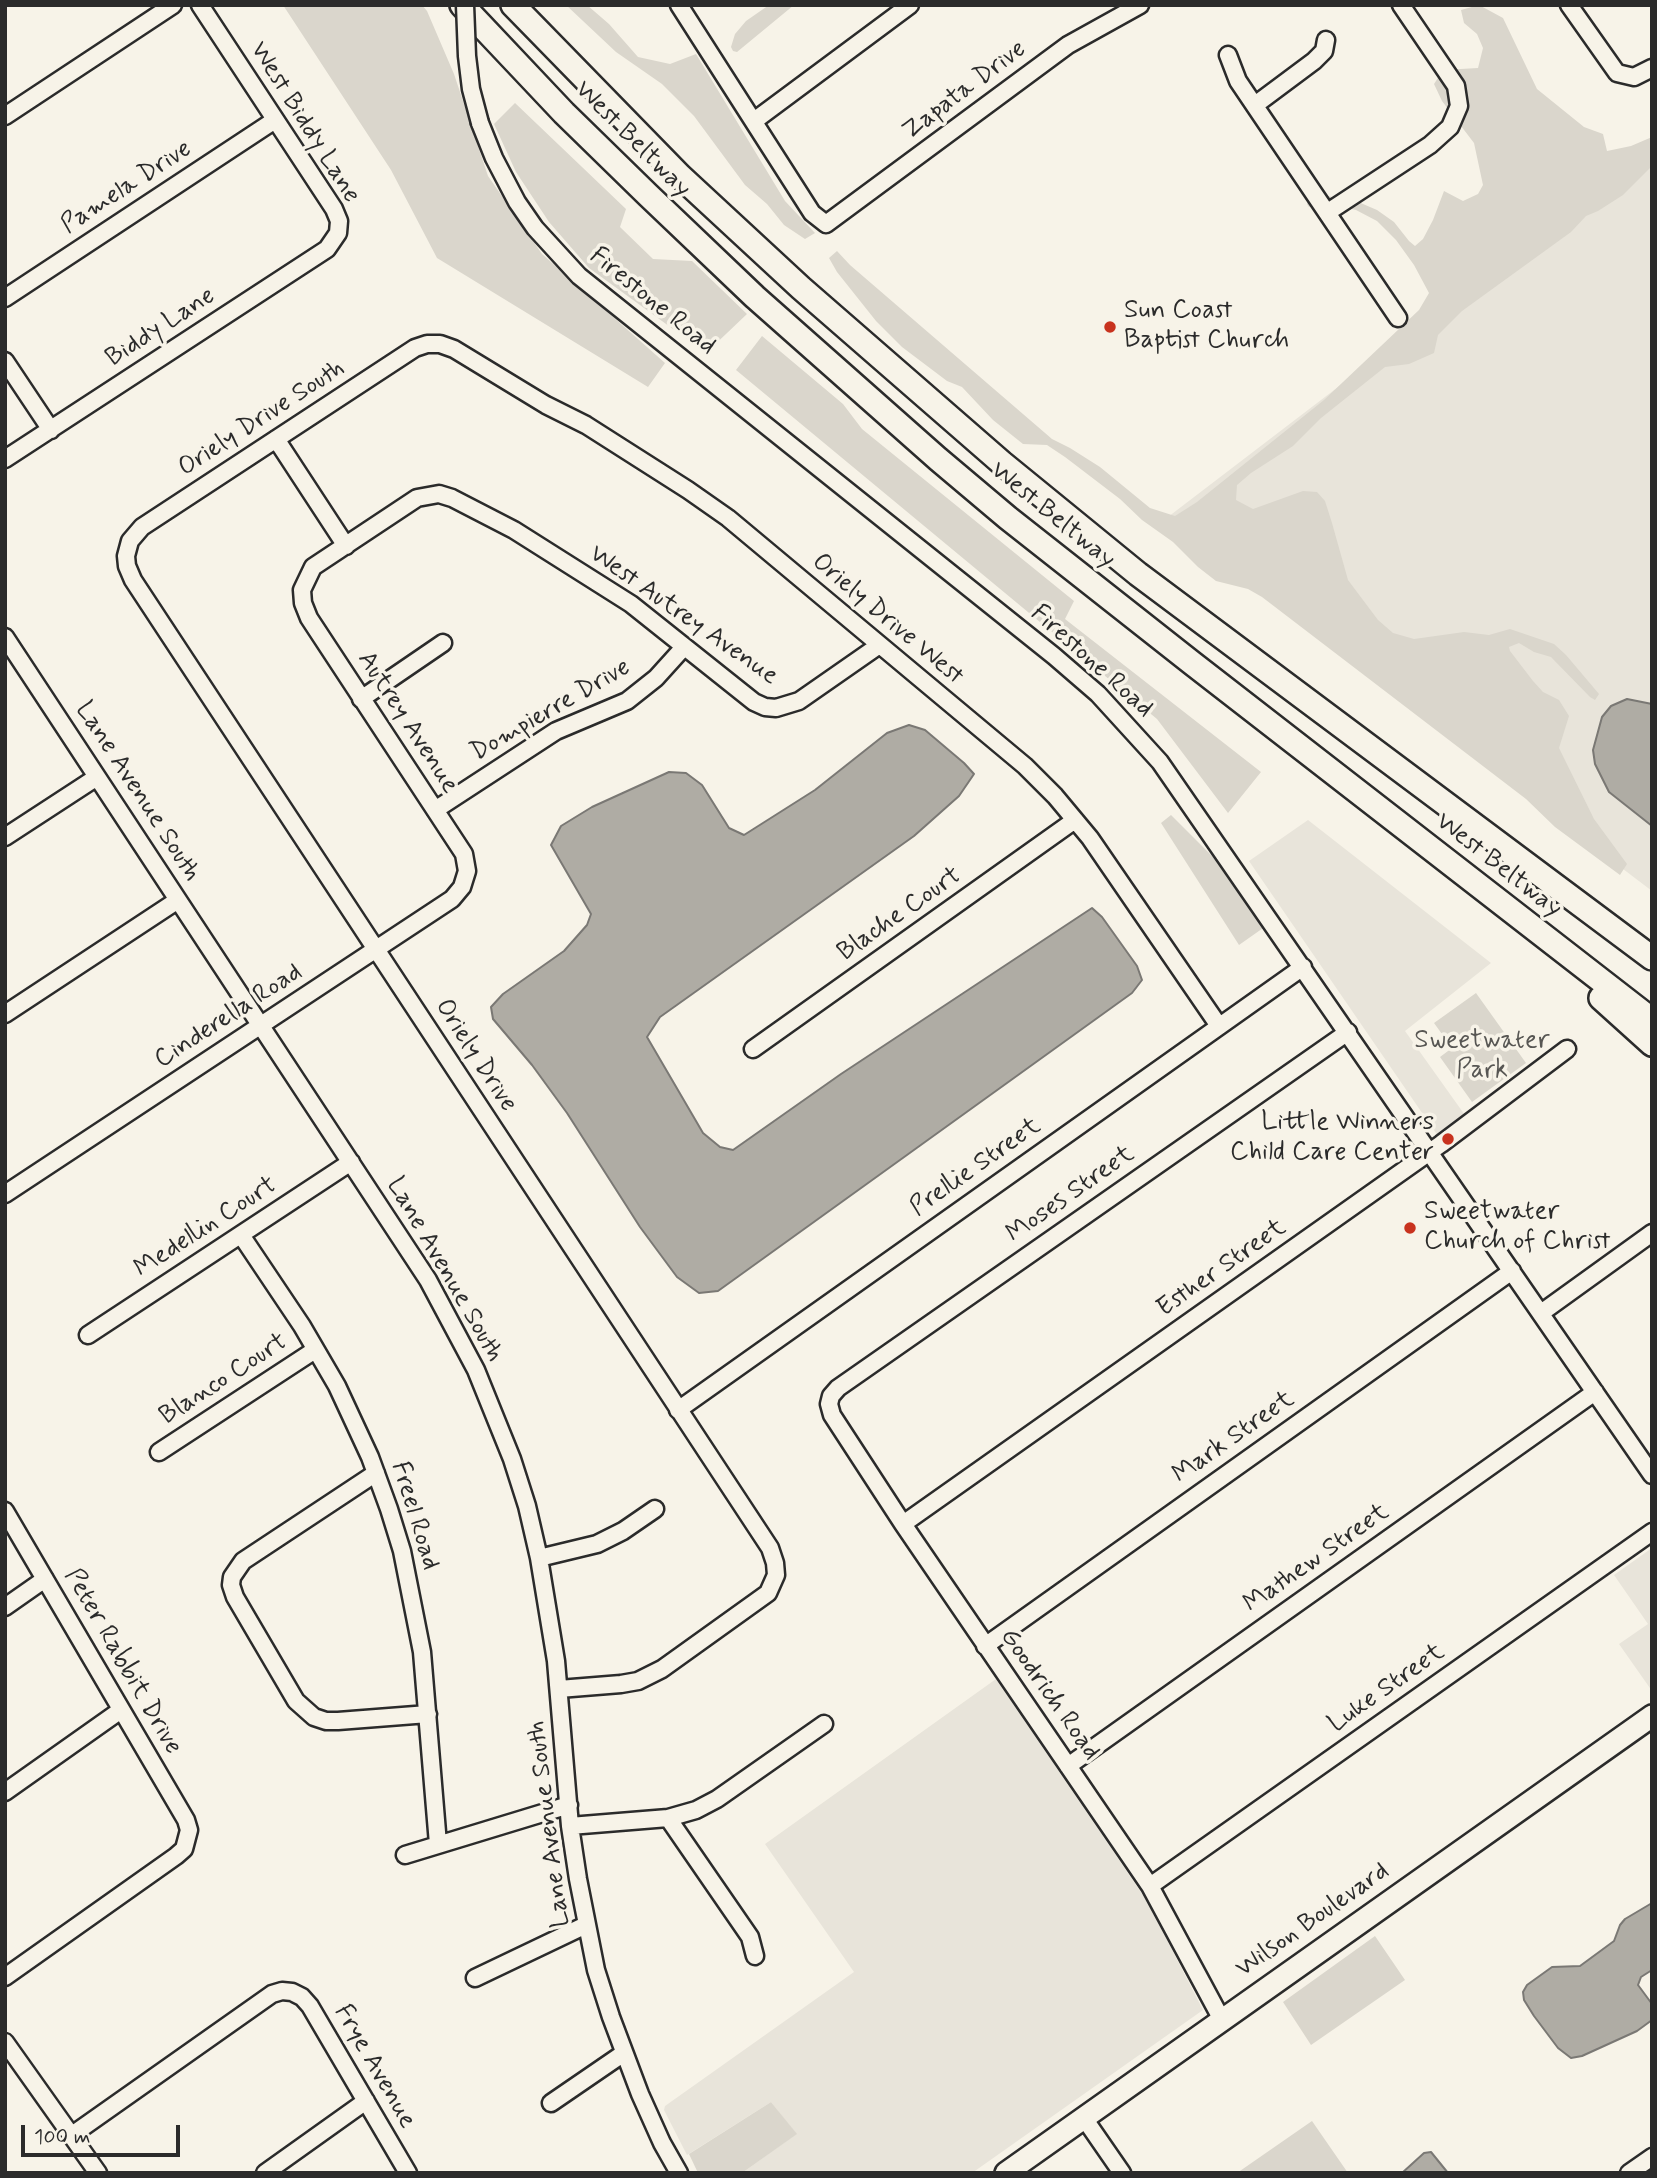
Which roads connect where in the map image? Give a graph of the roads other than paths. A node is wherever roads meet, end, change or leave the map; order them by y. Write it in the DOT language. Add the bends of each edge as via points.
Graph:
graph roads {
  1 [pos="173,5"];
  2 [pos="200,5"];
  3 [pos="463,5"];
  4 [pos="513,5"];
  5 [pos="679,5"];
  6 [pos="910,5"];
  7 [pos="1140,5"];
  8 [pos="1401,5"];
  9 [pos="1569,5"];
  10 [pos="1326,40"];
  11 [pos="1228,55"];
  12 [pos="1652,68"];
  13 [pos="1255,105"];
  14 [pos="5,116"];
  15 [pos="275,120"];
  16 [pos="754,121"];
  17 [pos="1328,212"];
  18 [pos="338,233"];
  19 [pos="5,298"];
  20 [pos="1398,318"];
  21 [pos="440,344"];
  22 [pos="5,361"];
  23 [pos="51,430"];
  24 [pos="276,439"];
  25 [pos="5,459"];
  26 [pos="346,546"];
  27 [pos="126,556"];
  28 [pos="5,636"];
  29 [pos="443,643"];
  30 [pos="878,646"];
  31 [pos="684,647"];
  32 [pos="10,655"];
  33 [pos="361,699"];
  34 [pos="97,777"];
  35 [pos="435,810"];
  36 [pos="1075,820"];
  37 [pos="5,837"];
  38 [pos="467,871"];
  39 [pos="178,900"];
  40 [pos="375,949"];
  41 [pos="1652,958"];
  42 [pos="1575,962"];
  43 [pos="1303,967"];
  44 [pos="5,1014"];
  45 [pos="1652,1020"];
  46 [pos="261,1025"];
  47 [pos="1219,1026"];
  48 [pos="1348,1032"];
  49 [pos="1652,1044"];
  50 [pos="753,1049"];
  51 [pos="1567,1049"];
  52 [pos="1430,1152"];
  53 [pos="352,1162"];
  54 [pos="5,1194"];
  55 [pos="1652,1233"];
  56 [pos="241,1235"];
  57 [pos="1512,1271"];
  58 [pos="1541,1313"];
  59 [pos="88,1335"];
  60 [pos="315,1350"];
  61 [pos="1595,1392"];
  62 [pos="830,1404"];
  63 [pos="678,1410"];
  64 [pos="159,1452"];
  65 [pos="376,1473"];
  66 [pos="1651,1473"];
  67 [pos="655,1509"];
  68 [pos="5,1511"];
  69 [pos="903,1524"];
  70 [pos="1652,1532"];
  71 [pos="539,1558"];
  72 [pos="45,1579"];
  73 [pos="5,1607"];
  74 [pos="985,1646"];
  75 [pos="559,1689"];
  76 [pos="121,1710"];
  77 [pos="428,1714"];
  78 [pos="1652,1716"];
  79 [pos="824,1724"];
  80 [pos="1068,1766"];
  81 [pos="5,1792"];
  82 [pos="569,1805"];
  83 [pos="668,1818"];
  84 [pos="570,1826"];
  85 [pos="438,1844"];
  86 [pos="405,1854"];
  87 [pos="1150,1886"];
  88 [pos="586,1925"];
  89 [pos="755,1956"];
  90 [pos="5,1977"];
  91 [pos="475,1978"];
  92 [pos="1222,2020"];
  93 [pos="5,2042"];
  94 [pos="624,2053"];
  95 [pos="366,2101"];
  96 [pos="551,2103"];
  97 [pos="1084,2118"];
  98 [pos="72,2135"];
  99 [pos="1652,2157"];
  100 [pos="98,2173"];
  101 [pos="265,2173"];
  102 [pos="408,2173"];
  103 [pos="679,2173"];
  104 [pos="1006,2173"];
  105 [pos="1122,2173"];
  106 [pos="1629,2173"];
  1 -- 14 [label="street"];
  2 -- 15 [label="street, West Biddy Lane"];
  3 -- 42 [label="highway, West Beltway" via="648,195 938,459"];
  3 -- 43 [label="street, Firestone Road, bridge" via="480,123 517,202 550,246 579,276 1098,694 1160,762"];
  4 -- 41 [label="highway, West Beltway" via="680,176 1002,463 1138,573"];
  5 -- 16 [label="street"];
  6 -- 16 [label="street"];
  7 -- 16 [label="street, Zapata Drive" via="1068,44 825,225 812,213"];
  8 -- 17 [label="street" via="1455,86 1460,106 1450,127 1430,145"];
  9 -- 12 [label="street" via="1617,73 1640,75"];
  10 -- 13 [label="street" via="1324,51 1314,61"];
  11 -- 13 [label="street"];
  13 -- 17 [label="street"];
  15 -- 18 [label="street, West Biddy Lane" via="334,209"];
  15 -- 19 [label="street, Pamela Drive"];
  17 -- 20 [label="street"];
  18 -- 23 [label="street, Biddy Lane" via="327,249"];
  21 -- 24 [label="street, Oriely Drive South" via="415,348"];
  21 -- 30 [label="street, Oriely Drive West" via="586,425 688,490"];
  22 -- 23 [label="street"];
  23 -- 25 [label="street, Biddy Lane"];
  24 -- 26 [label="street"];
  24 -- 27 [label="street, Oriely Drive South" via="142,527 130,541"];
  26 -- 31 [label="street, West Autrey Avenue" via="417,498 439,494 514,530 631,604"];
  26 -- 33 [label="street, Autrey Avenue" via="313,567 302,590 303,603"];
  27 -- 40 [label="street, Oriely Drive" via="133,580"];
  28 -- 32 [label="street, Lane Avenue South"];
  29 -- 33 [label="street"];
  30 -- 31 [label="street, West Autrey Avenue" via="799,701 776,708 754,702"];
  30 -- 36 [label="street, Oriely Drive West" via="1025,766"];
  31 -- 35 [label="street, Dompierre Drive" via="627,701 556,731"];
  32 -- 34 [label="street, Lane Avenue South"];
  33 -- 35 [label="street, Autrey Avenue"];
  34 -- 37 [label="street"];
  34 -- 39 [label="street, Lane Avenue South"];
  35 -- 38 [label="street, Autrey Avenue" via="464,855"];
  36 -- 47 [label="street, Oriely Drive West"];
  36 -- 50 [label="street, Blache Court"];
  38 -- 40 [label="street, Cinderella Road" via="452,899"];
  39 -- 44 [label="street"];
  39 -- 46 [label="street, Lane Avenue South"];
  40 -- 46 [label="street, Cinderella Road"];
  40 -- 63 [label="street, Oriely Drive"];
  42 -- 45 [label="highway, West Beltway"];
  42 -- 49 [label="highway" via="1585,984"];
  43 -- 47 [label="street, Prellie Street"];
  43 -- 48 [label="street, Firestone Road"];
  46 -- 53 [label="street, Lane Avenue South"];
  46 -- 54 [label="street, Cinderella Road"];
  47 -- 63 [label="street, Prellie Street"];
  48 -- 52 [label="street, Firestone Road"];
  48 -- 62 [label="street, Moses Street" via="838,1388"];
  51 -- 52 [label="street, Esther Street"];
  52 -- 57 [label="street, Firestone Road"];
  52 -- 69 [label="street, Esther Street"];
  53 -- 56 [label="street, Medellin Court"];
  53 -- 71 [label="street, Lane Avenue South" via="428,1280 476,1370 512,1459"];
  55 -- 58 [label="street"];
  56 -- 59 [label="street, Medellin Court"];
  56 -- 60 [label="street, Freel Road"];
  57 -- 58 [label="street, Firestone Road"];
  57 -- 74 [label="street, Mark Street"];
  58 -- 61 [label="street, Firestone Road"];
  60 -- 64 [label="street, Blanco Court"];
  60 -- 65 [label="street, Freel Road"];
  61 -- 66 [label="street, Firestone Road"];
  61 -- 80 [label="street, Mathew Street"];
  62 -- 69 [label="street, Goodrich Road" via="832,1415"];
  63 -- 75 [label="street, Oriely Drive" via="770,1548 775,1563 773,1584 759,1601 650,1676 621,1684"];
  65 -- 77 [label="street, Freel Road" via="411,1590"];
  65 -- 77 [label="street" via="243,1561 232,1577 235,1597 296,1701 314,1717 338,1721"];
  67 -- 71 [label="street" via="597,1544"];
  68 -- 72 [label="street, Peter Rabbit Drive"];
  69 -- 74 [label="street, Goodrich Road"];
  70 -- 87 [label="street, Luke Street"];
  71 -- 75 [label="street, Lane Avenue South"];
  72 -- 73 [label="street"];
  72 -- 76 [label="street, Peter Rabbit Drive"];
  74 -- 80 [label="street, Goodrich Road"];
  75 -- 82 [label="street, Lane Avenue South"];
  76 -- 81 [label="street"];
  76 -- 90 [label="street, Peter Rabbit Drive" via="186,1820 184,1849"];
  77 -- 85 [label="street, Freel Road"];
  78 -- 92 [label="main road, Wilson Boulevard"];
  79 -- 83 [label="street" via="707,1805"];
  80 -- 87 [label="street, Goodrich Road"];
  82 -- 84 [label="street, Lane Avenue South"];
  82 -- 85 [label="street"];
  83 -- 84 [label="street"];
  83 -- 89 [label="street" via="750,1937"];
  84 -- 88 [label="street, Lane Avenue South"];
  85 -- 86 [label="street"];
  87 -- 92 [label="street, Goodrich Road"];
  88 -- 91 [label="street"];
  88 -- 94 [label="street, Lane Avenue South"];
  92 -- 97 [label="main road, Wilson Boulevard"];
  93 -- 98 [label="street"];
  94 -- 96 [label="street"];
  94 -- 103 [label="street, Lane Avenue South"];
  95 -- 98 [label="street, Frye Avenue" via="310,2006 302,1997 282,1991"];
  95 -- 101 [label="street"];
  95 -- 102 [label="street, Frye Avenue"];
  97 -- 104 [label="main road, Wilson Boulevard"];
  97 -- 105 [label="street"];
  98 -- 100 [label="street"];
  99 -- 106 [label="street"];
}
